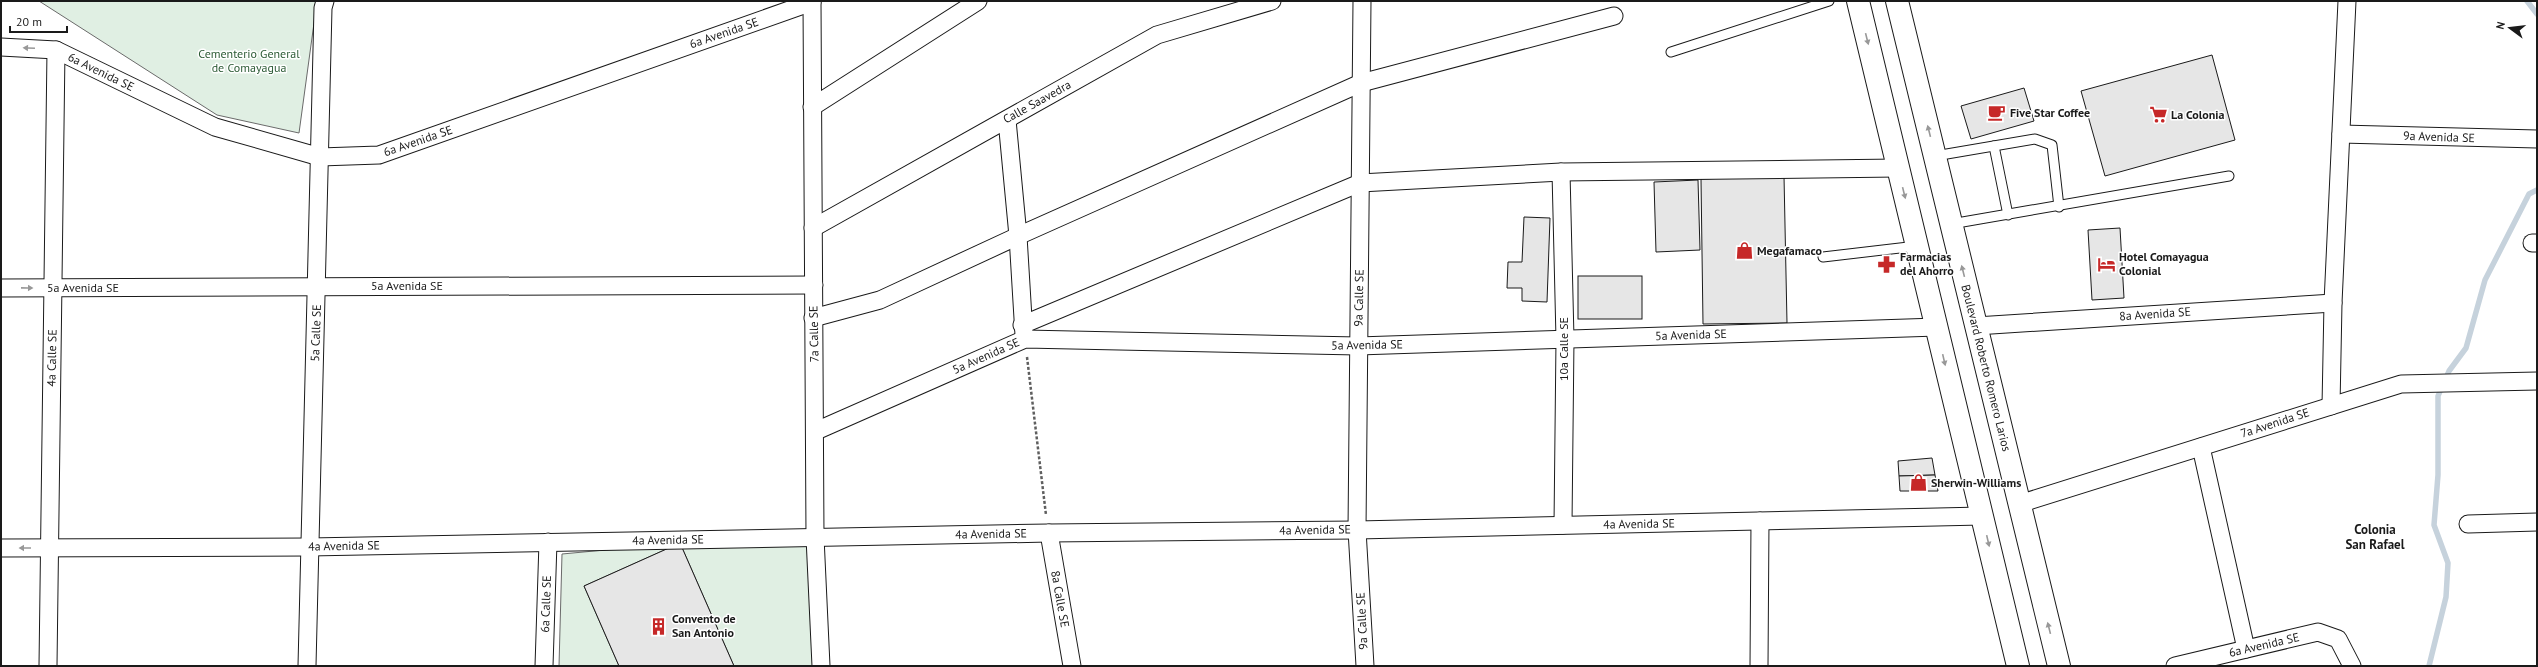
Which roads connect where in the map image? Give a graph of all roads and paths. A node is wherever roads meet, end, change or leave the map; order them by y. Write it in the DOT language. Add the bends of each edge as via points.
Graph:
graph roads {
  1 [pos="325,1"];
  2 [pos="978,1"];
  3 [pos="1272,1"];
  4 [pos="1362,1"];
  5 [pos="1829,1"];
  6 [pos="1858,1"];
  7 [pos="1897,1"];
  8 [pos="2347,1"];
  9 [pos="812,2"];
  10 [pos="1614,16"];
  11 [pos="1,47"];
  12 [pos="56,50"];
  13 [pos="1671,52"];
  14 [pos="1361,83"];
  15 [pos="812,107"];
  16 [pos="1007,120"];
  17 [pos="2340,134"];
  18 [pos="2537,139"];
  19 [pos="1994,146"];
  20 [pos="1935,156"];
  21 [pos="320,157"];
  22 [pos="1898,168"];
  23 [pos="1561,172"];
  24 [pos="2229,176"];
  25 [pos="1360,183"];
  26 [pos="2059,207"];
  27 [pos="2008,215"];
  28 [pos="1951,224"];
  29 [pos="813,228"];
  30 [pos="1018,236"];
  31 [pos="1917,246"];
  32 [pos="1823,257"];
  33 [pos="814,285"];
  34 [pos="318,287"];
  35 [pos="1,288"];
  36 [pos="53,289"];
  37 [pos="2334,303"];
  38 [pos="814,318"];
  39 [pos="1976,326"];
  40 [pos="1937,328"];
  41 [pos="1024,332"];
  42 [pos="1565,339"];
  43 [pos="1358,346"];
  44 [pos="2537,381"];
  45 [pos="2331,406"];
  46 [pos="816,431"];
  47 [pos="2201,447"];
  48 [pos="2019,504"];
  49 [pos="1982,516"];
  50 [pos="1760,521"];
  51 [pos="2537,522"];
  52 [pos="2468,524"];
  53 [pos="1563,525"];
  54 [pos="1357,530"];
  55 [pos="1049,533"];
  56 [pos="815,537"];
  57 [pos="548,542"];
  58 [pos="309,547"];
  59 [pos="1,548"];
  60 [pos="50,548"];
  61 [pos="2246,649"];
  62 [pos="48,666"];
  63 [pos="307,666"];
  64 [pos="544,666"];
  65 [pos="820,666"];
  66 [pos="1072,666"];
  67 [pos="1365,666"];
  68 [pos="1759,666"];
  69 [pos="2018,666"];
  70 [pos="2059,666"];
  71 [pos="2175,666"];
  72 [pos="2352,666"];
  1 -- 21 [label="street, 5a Calle SE"];
  2 -- 15 [label="street"];
  3 -- 16 [label="street, Calle Saavedra" via="1158,35"];
  4 -- 14 [label="street, 9a Calle SE"];
  5 -- 13 [label="lane"];
  6 -- 22 [label="main road, one-way"];
  20 -- 7 [label="main road, Boulevard Roberto Romero Larios, one-way"];
  8 -- 17 [label="street"];
  9 -- 15 [label="street, 7a Calle SE"];
  9 -- 21 [label="street, 6a Avenida SE" via="379,155"];
  10 -- 14 [label="street"];
  12 -- 11 [label="street, 6a Avenida SE, one-way"];
  12 -- 21 [label="street, 6a Avenida SE" via="215,127"];
  12 -- 36 [label="street, 4a Calle SE"];
  14 -- 25 [label="street, 9a Calle SE"];
  14 -- 30 [label="street"];
  15 -- 29 [label="street, 7a Calle SE"];
  16 -- 29 [label="street, Calle Saavedra"];
  16 -- 30 [label="street"];
  17 -- 18 [label="street, 9a Avenida SE"];
  17 -- 37 [label="street"];
  19 -- 20 [label="lane"];
  19 -- 26 [label="lane" via="2036,139 2052,145"];
  19 -- 27 [label="lane"];
  20 -- 28 [label="main road, Boulevard Roberto Romero Larios"];
  21 -- 34 [label="street, 5a Calle SE"];
  22 -- 23 [label="street"];
  22 -- 31 [label="main road, one-way"];
  23 -- 25 [label="street"];
  23 -- 42 [label="street, 10a Calle SE"];
  24 -- 26 [label="lane"];
  25 -- 41 [label="street"];
  25 -- 43 [label="street, 9a Calle SE"];
  26 -- 27 [label="lane"];
  27 -- 28 [label="lane"];
  39 -- 28 [label="main road, Boulevard Roberto Romero Larios, one-way"];
  29 -- 33 [label="street, 7a Calle SE"];
  30 -- 38 [label="street" via="880,300"];
  30 -- 41 [label="street"];
  31 -- 32 [label="lane"];
  31 -- 40 [label="main road"];
  33 -- 34 [label="street, 5a Avenida SE"];
  33 -- 38 [label="street, 7a Calle SE"];
  34 -- 36 [label="street, 5a Avenida SE"];
  34 -- 58 [label="street, 5a Calle SE"];
  35 -- 36 [label="street, 5a Avenida SE, one-way"];
  36 -- 60 [label="street, 4a Calle SE"];
  37 -- 39 [label="street, 8a Avenida SE"];
  37 -- 45 [label="street"];
  38 -- 46 [label="street, 7a Calle SE"];
  39 -- 48 [label="main road, Boulevard Roberto Romero Larios"];
  40 -- 42 [label="street, 5a Avenida SE"];
  40 -- 49 [label="main road, one-way"];
  41 -- 43 [label="street, 5a Avenida SE"];
  41 -- 46 [label="street, 5a Avenida SE"];
  41 -- 55 [label="path"];
  42 -- 43 [label="street, 5a Avenida SE"];
  42 -- 53 [label="street, 10a Calle SE"];
  43 -- 54 [label="street, 9a Calle SE"];
  44 -- 45 [label="street, 7a Avenida SE" via="2401,384"];
  45 -- 47 [label="street, 7a Avenida SE"];
  46 -- 56 [label="street, 7a Calle SE"];
  47 -- 48 [label="street, 7a Avenida SE"];
  47 -- 61 [label="street"];
  70 -- 48 [label="main road, Boulevard Roberto Romero Larios, one-way"];
  49 -- 50 [label="street, 4a Avenida SE"];
  49 -- 69 [label="main road, one-way"];
  50 -- 53 [label="street, 4a Avenida SE"];
  50 -- 68 [label="street"];
  51 -- 52 [label="street"];
  53 -- 54 [label="street, 4a Avenida SE"];
  54 -- 55 [label="street, 4a Avenida SE"];
  54 -- 67 [label="street, 9a Calle SE"];
  55 -- 56 [label="street, 4a Avenida SE"];
  55 -- 66 [label="street, 8a Calle SE"];
  56 -- 57 [label="street, 4a Avenida SE"];
  56 -- 65 [label="street, 7a Calle SE"];
  57 -- 58 [label="street, 4a Avenida SE"];
  57 -- 64 [label="street, 6a Calle SE"];
  58 -- 60 [label="street, 4a Avenida SE"];
  58 -- 63 [label="street, 5a Calle SE"];
  60 -- 59 [label="street, 4a Avenida SE, one-way"];
  60 -- 62 [label="street, 4a Calle SE"];
  61 -- 71 [label="street, 6a Avenida SE"];
  61 -- 72 [label="street, 6a Avenida SE" via="2318,632 2338,639"];
}
